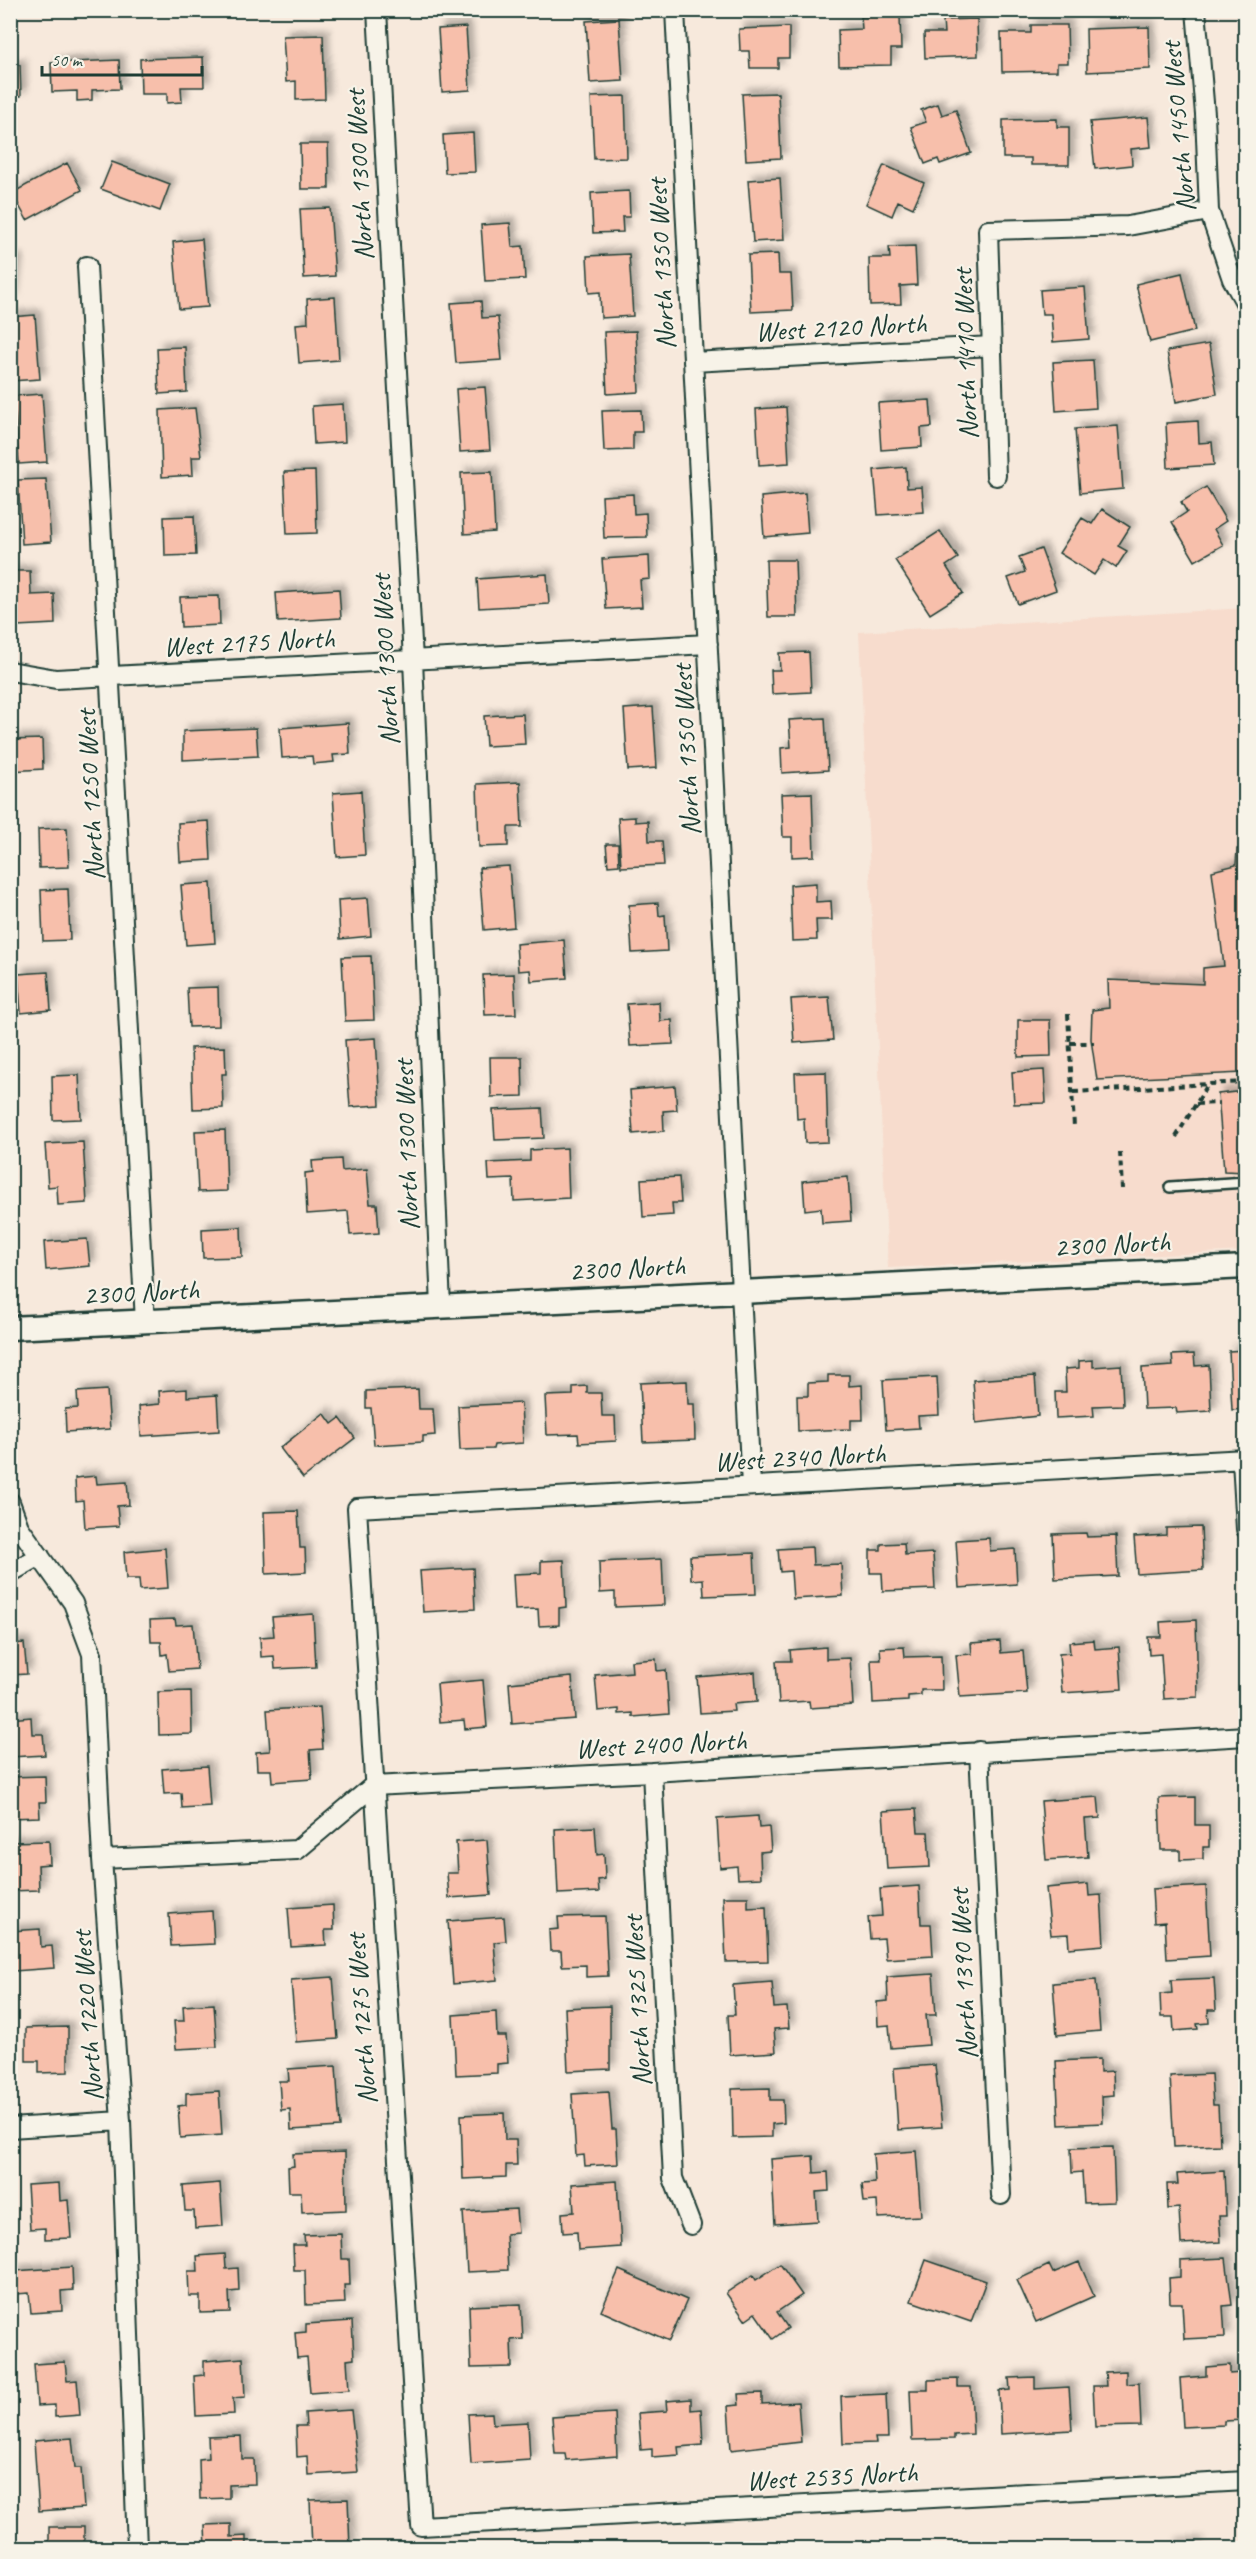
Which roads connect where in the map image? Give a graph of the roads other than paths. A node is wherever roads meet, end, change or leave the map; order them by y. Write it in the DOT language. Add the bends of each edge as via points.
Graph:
graph roads {
  1 [pos="377,10"];
  2 [pos="675,10"];
  3 [pos="1196,10"];
  4 [pos="1209,211"];
  5 [pos="87,266"];
  6 [pos="1245,304"];
  7 [pos="992,346"];
  8 [pos="693,362"];
  9 [pos="996,477"];
  10 [pos="708,644"];
  11 [pos="413,660"];
  12 [pos="10,671"];
  13 [pos="111,676"];
  14 [pos="1245,1182"];
  15 [pos="1170,1187"];
  16 [pos="1245,1267"];
  17 [pos="741,1292"];
  18 [pos="441,1307"];
  19 [pos="145,1322"];
  20 [pos="10,1328"];
  21 [pos="1244,1459"];
  22 [pos="751,1486"];
  23 [pos="10,1502"];
  24 [pos="357,1508"];
  25 [pos="1245,1529"];
  26 [pos="40,1556"];
  27 [pos="10,1573"];
  28 [pos="1245,1736"];
  29 [pos="979,1751"];
  30 [pos="652,1772"];
  31 [pos="373,1786"];
  32 [pos="102,1859"];
  33 [pos="121,2121"];
  34 [pos="10,2128"];
  35 [pos="1001,2194"];
  36 [pos="691,2225"];
  37 [pos="1245,2481"];
  38 [pos="422,2526"];
  39 [pos="137,2548"];
  1 -- 11 [label="street, North 1300 West"];
  2 -- 8 [label="street, North 1350 West"];
  3 -- 4 [label="street, North 1450 West"];
  4 -- 6 [label="street, North 1450 West" via="1232,279"];
  4 -- 7 [label="street, North 1410 West" via="1128,226 988,230"];
  5 -- 13 [label="street, North 1250 West"];
  7 -- 8 [label="street, West 2120 North"];
  7 -- 9 [label="street, North 1410 West"];
  8 -- 10 [label="street, North 1350 West"];
  10 -- 11 [label="street, West 2175 North"];
  10 -- 17 [label="street, North 1350 West"];
  11 -- 13 [label="street, West 2175 North"];
  11 -- 18 [label="street, North 1300 West"];
  12 -- 13 [label="street, West 2175 North" via="57,679"];
  13 -- 19 [label="street, North 1250 West"];
  14 -- 15 [label="lane"];
  16 -- 17 [label="street, 2300 North"];
  17 -- 18 [label="street, 2300 North"];
  17 -- 22 [label="street, North 1350 West"];
  18 -- 19 [label="street, 2300 North"];
  19 -- 20 [label="street, 2300 North"];
  21 -- 22 [label="street, West 2340 North"];
  21 -- 25 [label="street"];
  22 -- 24 [label="street, West 2340 North"];
  23 -- 26 [label="street, North 1220 West" via="19,1527"];
  24 -- 31 [label="street, North 1275 West"];
  26 -- 27 [label="street"];
  26 -- 32 [label="street, North 1220 West" via="73,1603 92,1654"];
  28 -- 29 [label="street, West 2400 North"];
  29 -- 30 [label="street, West 2400 North"];
  29 -- 35 [label="street, North 1390 West"];
  30 -- 31 [label="street, West 2400 North"];
  30 -- 36 [label="street, North 1325 West" via="673,2178"];
  31 -- 32 [label="street" via="297,1850"];
  31 -- 38 [label="street, North 1275 West"];
  32 -- 33 [label="street, North 1220 West"];
  33 -- 34 [label="street"];
  33 -- 39 [label="street, North 1220 West"];
  37 -- 38 [label="street, West 2535 North"];
}
